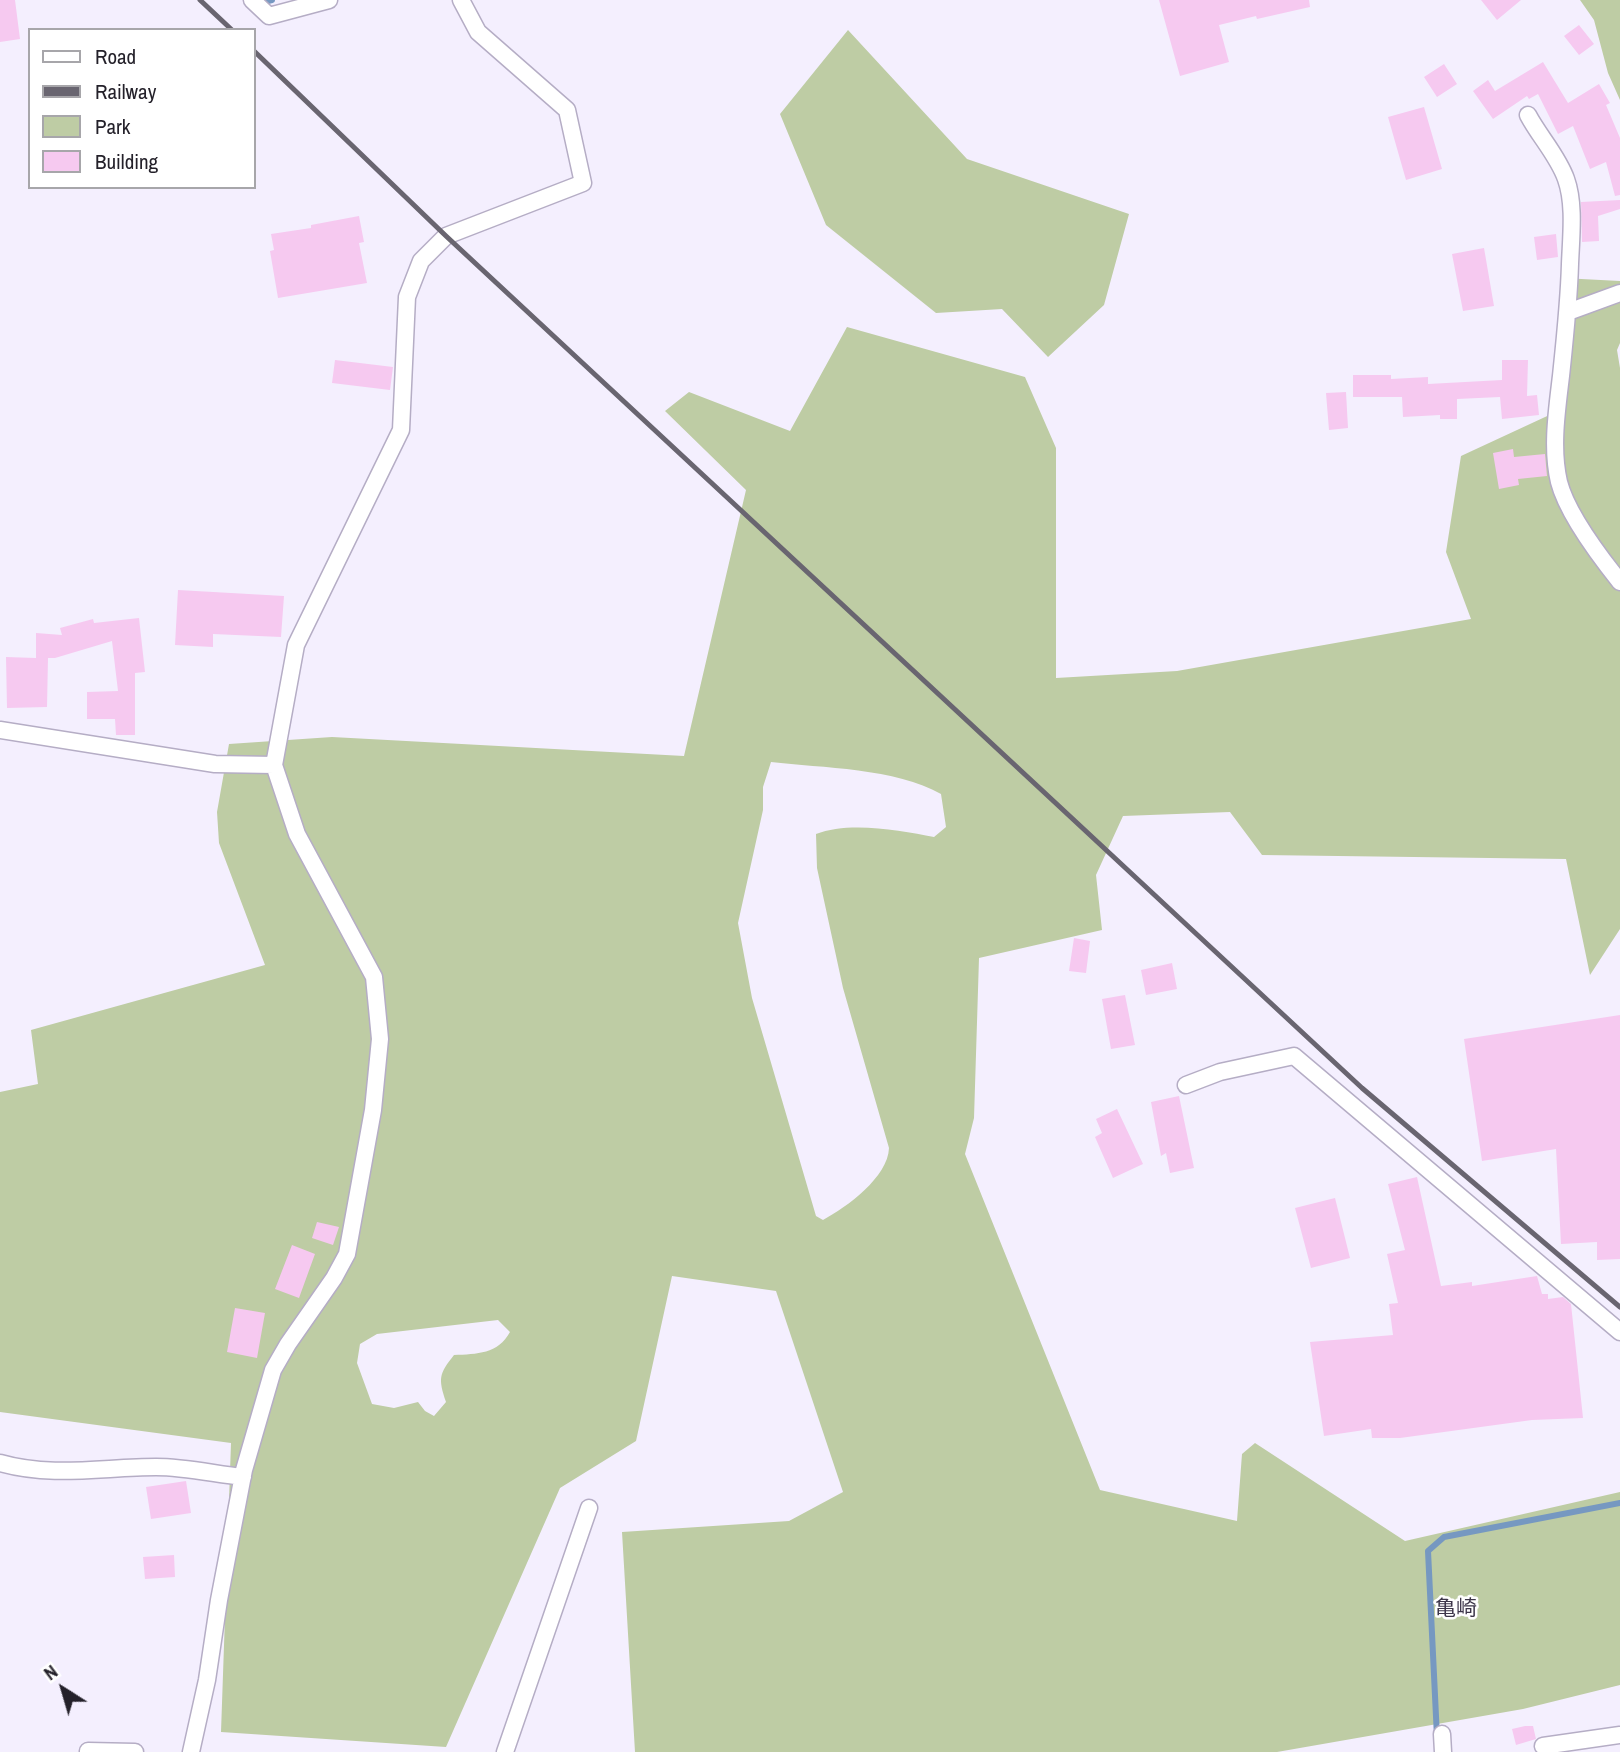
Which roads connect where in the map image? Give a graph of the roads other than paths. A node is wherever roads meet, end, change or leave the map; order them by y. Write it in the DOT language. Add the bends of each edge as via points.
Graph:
graph roads {
  1 [pos="252,0"];
  2 [pos="329,0"];
  3 [pos="461,0"];
  4 [pos="1528,115"];
  5 [pos="1620,293"];
  6 [pos="1568,312"];
  7 [pos="1620,582"];
  8 [pos="0,730"];
  9 [pos="274,765"];
  10 [pos="1186,1085"];
  11 [pos="1620,1332"];
  12 [pos="0,1463"];
  13 [pos="243,1477"];
  14 [pos="589,1508"];
  15 [pos="1442,1734"];
  16 [pos="1620,1735"];
  17 [pos="1543,1746"];
  18 [pos="88,1751"];
  19 [pos="135,1752"];
  20 [pos="191,1752"];
  21 [pos="505,1752"];
  22 [pos="1443,1752"];
  1 -- 2 [label="street" via="269,16"];
  3 -- 9 [label="street" via="478,32 567,110 583,183 446,236 421,261 407,297 401,430 296,645"];
  4 -- 6 [label="street" via="1567,180 1571,230"];
  5 -- 6 [label="street"];
  6 -- 7 [label="street" via="1555,429 1559,483 1579,526"];
  8 -- 9 [label="street" via="215,764"];
  9 -- 13 [label="street" via="297,834 374,977 380,1039 373,1110 347,1254 273,1370"];
  10 -- 11 [label="street" via="1220,1072 1294,1056"];
  12 -- 13 [label="street" via="37,1471 158,1467"];
  13 -- 20 [label="street"];
  14 -- 21 [label="street"];
  15 -- 22 [label="street"];
  16 -- 17 [label="street"];
  18 -- 19 [label="street"];
}
